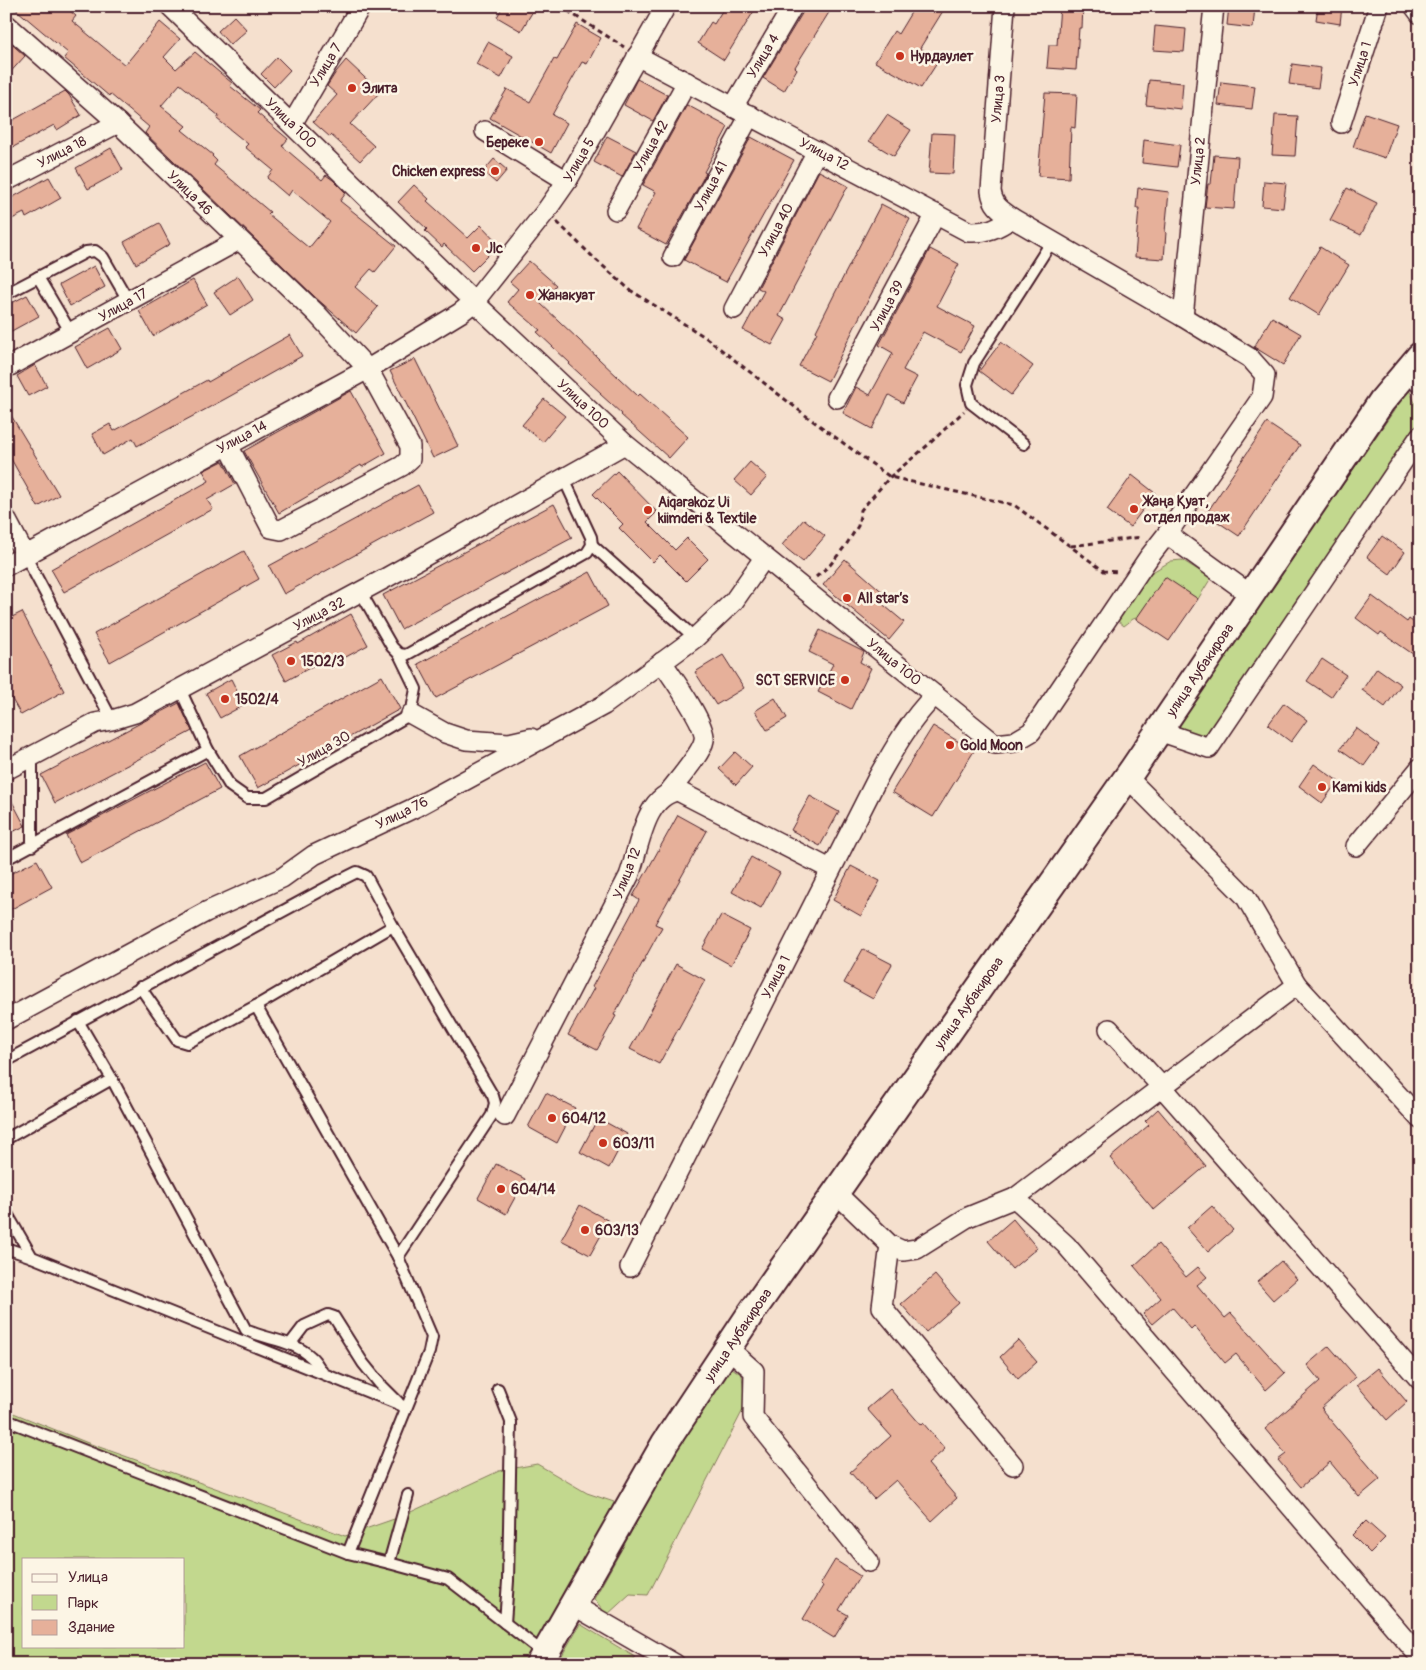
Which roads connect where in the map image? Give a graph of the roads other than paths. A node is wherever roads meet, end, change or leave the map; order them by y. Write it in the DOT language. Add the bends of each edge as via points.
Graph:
graph roads {
  1 [pos="170,6"];
  2 [pos="361,6"];
  3 [pos="666,6"];
  4 [pos="793,6"];
  5 [pos="1005,6"];
  6 [pos="1214,6"];
  7 [pos="1379,6"];
  8 [pos="1414,6"];
  9 [pos="1420,14"];
  10 [pos="6,24"];
  11 [pos="637,56"];
  12 [pos="687,82"];
  13 [pos="742,111"];
  14 [pos="1341,123"];
  15 [pos="118,124"];
  16 [pos="292,124"];
  17 [pos="484,131"];
  18 [pos="817,151"];
  19 [pos="6,181"];
  20 [pos="567,181"];
  21 [pos="616,210"];
  22 [pos="936,214"];
  23 [pos="1012,218"];
  24 [pos="239,240"];
  25 [pos="1052,241"];
  26 [pos="673,257"];
  27 [pos="38,277"];
  28 [pos="6,294"];
  29 [pos="129,302"];
  30 [pos="474,302"];
  31 [pos="734,309"];
  32 [pos="1183,316"];
  33 [pos="71,333"];
  34 [pos="6,368"];
  35 [pos="368,369"];
  36 [pos="1417,369"];
  37 [pos="837,398"];
  38 [pos="1420,436"];
  39 [pos="625,444"];
  40 [pos="1024,444"];
  41 [pos="228,445"];
  42 [pos="564,479"];
  43 [pos="6,520"];
  44 [pos="1167,534"];
  45 [pos="592,546"];
  46 [pos="25,555"];
  47 [pos="764,558"];
  48 [pos="6,566"];
  49 [pos="360,591"];
  50 [pos="1251,595"];
  51 [pos="695,638"];
  52 [pos="399,654"];
  53 [pos="662,662"];
  54 [pos="180,689"];
  55 [pos="935,695"];
  56 [pos="411,714"];
  57 [pos="112,720"];
  58 [pos="1159,731"];
  59 [pos="550,734"];
  60 [pos="208,750"];
  61 [pos="32,756"];
  62 [pos="1420,768"];
  63 [pos="6,770"];
  64 [pos="1127,777"];
  65 [pos="669,792"];
  66 [pos="32,846"];
  67 [pos="1356,846"];
  68 [pos="6,859"];
  69 [pos="830,869"];
  70 [pos="393,926"];
  71 [pos="1297,985"];
  72 [pos="140,987"];
  73 [pos="256,1006"];
  74 [pos="6,1020"];
  75 [pos="78,1021"];
  76 [pos="1109,1029"];
  77 [pos="6,1061"];
  78 [pos="112,1079"];
  79 [pos="1162,1087"];
  80 [pos="505,1116"];
  81 [pos="1420,1120"];
  82 [pos="6,1138"];
  83 [pos="836,1193"];
  84 [pos="1015,1198"];
  85 [pos="6,1212"];
  86 [pos="890,1244"];
  87 [pos="6,1248"];
  88 [pos="32,1257"];
  89 [pos="398,1257"];
  90 [pos="630,1267"];
  91 [pos="290,1343"];
  92 [pos="728,1348"];
  93 [pos="324,1374"];
  94 [pos="1420,1380"];
  95 [pos="498,1388"];
  96 [pos="403,1407"];
  97 [pos="6,1420"];
  98 [pos="1013,1465"];
  99 [pos="408,1495"];
  100 [pos="348,1554"];
  101 [pos="869,1562"];
  102 [pos="389,1563"];
  103 [pos="573,1605"];
  104 [pos="505,1622"];
  105 [pos="1420,1658"];
  106 [pos="542,1659"];
  107 [pos="676,1664"];
  1 -- 16 [label="street, Улица 100"];
  2 -- 16 [label="street, Улица 7"];
  3 -- 11 [label="street, Улица 5"];
  4 -- 13 [label="street, Улица 4"];
  5 -- 23 [label="street, Улица 3" via="991,191 997,207"];
  6 -- 32 [label="street, Улица 2"];
  7 -- 14 [label="street, Улица 1"];
  8 -- 9 [label="street"];
  10 -- 15 [label="street, Улица 46"];
  11 -- 12 [label="street, Улица 12"];
  11 -- 20 [label="street, Улица 5"];
  12 -- 13 [label="street, Улица 12"];
  12 -- 21 [label="street, Улица 42"];
  13 -- 18 [label="street, Улица 12"];
  13 -- 26 [label="street, Улица 41"];
  15 -- 19 [label="street, Улица 18"];
  15 -- 24 [label="street, Улица 46"];
  16 -- 30 [label="street, Улица 100"];
  17 -- 20 [label="street"];
  18 -- 22 [label="street, Улица 12"];
  18 -- 31 [label="street, Улица 40"];
  20 -- 30 [label="street, Улица 5"];
  22 -- 23 [label="street, Улица 12" via="969,232 994,229"];
  22 -- 37 [label="street, Улица 39"];
  23 -- 25 [label="street"];
  24 -- 29 [label="street, Улица 17"];
  24 -- 35 [label="street, Улица 46" via="316,313"];
  25 -- 32 [label="street"];
  25 -- 40 [label="lane" via="974,363 967,385 971,403"];
  27 -- 28 [label="lane"];
  27 -- 29 [label="lane" via="86,252 95,251 103,257"];
  27 -- 33 [label="lane"];
  29 -- 33 [label="street, Улица 17"];
  30 -- 35 [label="street, Улица 14"];
  30 -- 39 [label="street, Улица 100"];
  32 -- 44 [label="street" via="1250,358 1265,376 1262,397"];
  33 -- 34 [label="street, Улица 17"];
  35 -- 41 [label="street, Улица 14"];
  35 -- 41 [label="street, Улица 46" via="410,446 410,459 393,471 281,530 271,528"];
  36 -- 50 [label="main road, улица Аубакирова" via="1382,401"];
  38 -- 58 [label="street" via="1208,748"];
  39 -- 42 [label="street, Улица 32"];
  39 -- 47 [label="street, Улица 100"];
  41 -- 46 [label="street, Улица 14"];
  42 -- 45 [label="lane"];
  42 -- 49 [label="street, Улица 32"];
  43 -- 46 [label="street"];
  44 -- 50 [label="street"];
  44 -- 55 [label="street, Улица 100" via="1031,732 1014,742 995,744"];
  45 -- 51 [label="lane"];
  45 -- 52 [label="lane" via="587,553 406,655"];
  46 -- 48 [label="street, Улица 14"];
  46 -- 57 [label="lane"];
  47 -- 51 [label="street, Улица 76" via="734,601"];
  47 -- 55 [label="street, Улица 100"];
  49 -- 52 [label="lane"];
  49 -- 54 [label="street, Улица 32"];
  50 -- 58 [label="main road, улица Аубакирова"];
  51 -- 53 [label="street, Улица 76"];
  52 -- 56 [label="lane" via="416,689"];
  53 -- 59 [label="street, Улица 76" via="604,705"];
  53 -- 65 [label="street, Улица 12" via="702,725 704,740"];
  54 -- 57 [label="street, Улица 32"];
  54 -- 60 [label="lane, Улица 30"];
  55 -- 69 [label="street, Улица 1" via="904,731"];
  56 -- 59 [label="street" via="466,740 509,743"];
  56 -- 60 [label="lane, Улица 30" via="266,798 247,798 230,786"];
  57 -- 61 [label="street, Улица 32" via="95,723"];
  58 -- 64 [label="main road, улица Аубакирова"];
  59 -- 74 [label="street, Улица 76" via="416,807 314,855 282,878 206,912"];
  60 -- 66 [label="lane"];
  61 -- 63 [label="street, Улица 32"];
  61 -- 66 [label="lane"];
  62 -- 67 [label="street"];
  64 -- 71 [label="street" via="1245,896"];
  64 -- 83 [label="main road, улица Аубакирова"];
  65 -- 69 [label="street" via="678,791"];
  65 -- 80 [label="street, Улица 12" via="661,798 644,824 629,876"];
  66 -- 68 [label="lane"];
  69 -- 90 [label="street, Улица 1"];
  70 -- 72 [label="lane" via="366,876 357,872"];
  70 -- 73 [label="lane"];
  70 -- 89 [label="lane" via="493,1096 494,1103 492,1115"];
  71 -- 79 [label="street"];
  71 -- 81 [label="street"];
  72 -- 73 [label="lane" via="177,1040 187,1043"];
  72 -- 75 [label="lane"];
  73 -- 89 [label="lane"];
  75 -- 77 [label="lane"];
  75 -- 78 [label="lane"];
  76 -- 79 [label="street"];
  78 -- 82 [label="lane"];
  78 -- 91 [label="lane" via="246,1330"];
  79 -- 84 [label="street"];
  79 -- 94 [label="street"];
  83 -- 86 [label="street"];
  83 -- 92 [label="main road, улица Аубакирова"];
  84 -- 86 [label="street" via="968,1217 917,1249 903,1250"];
  84 -- 105 [label="street" via="1066,1245"];
  85 -- 88 [label="lane"];
  86 -- 98 [label="street" via="882,1307"];
  87 -- 88 [label="lane"];
  88 -- 93 [label="lane"];
  89 -- 96 [label="lane" via="432,1337 429,1352"];
  91 -- 93 [label="lane" via="312,1357"];
  91 -- 96 [label="lane" via="304,1326 328,1315 334,1317 363,1363"];
  92 -- 101 [label="street" via="754,1371 753,1417"];
  92 -- 103 [label="main road, улица Аубакирова" via="666,1443"];
  93 -- 96 [label="lane"];
  95 -- 104 [label="lane" via="511,1422"];
  96 -- 100 [label="lane"];
  97 -- 100 [label="lane"];
  99 -- 102 [label="lane"];
  100 -- 102 [label="lane"];
  102 -- 104 [label="lane" via="448,1579"];
  103 -- 106 [label="main road, улица Аубакирова"];
  103 -- 107 [label="street"];
  104 -- 106 [label="lane"];
}
